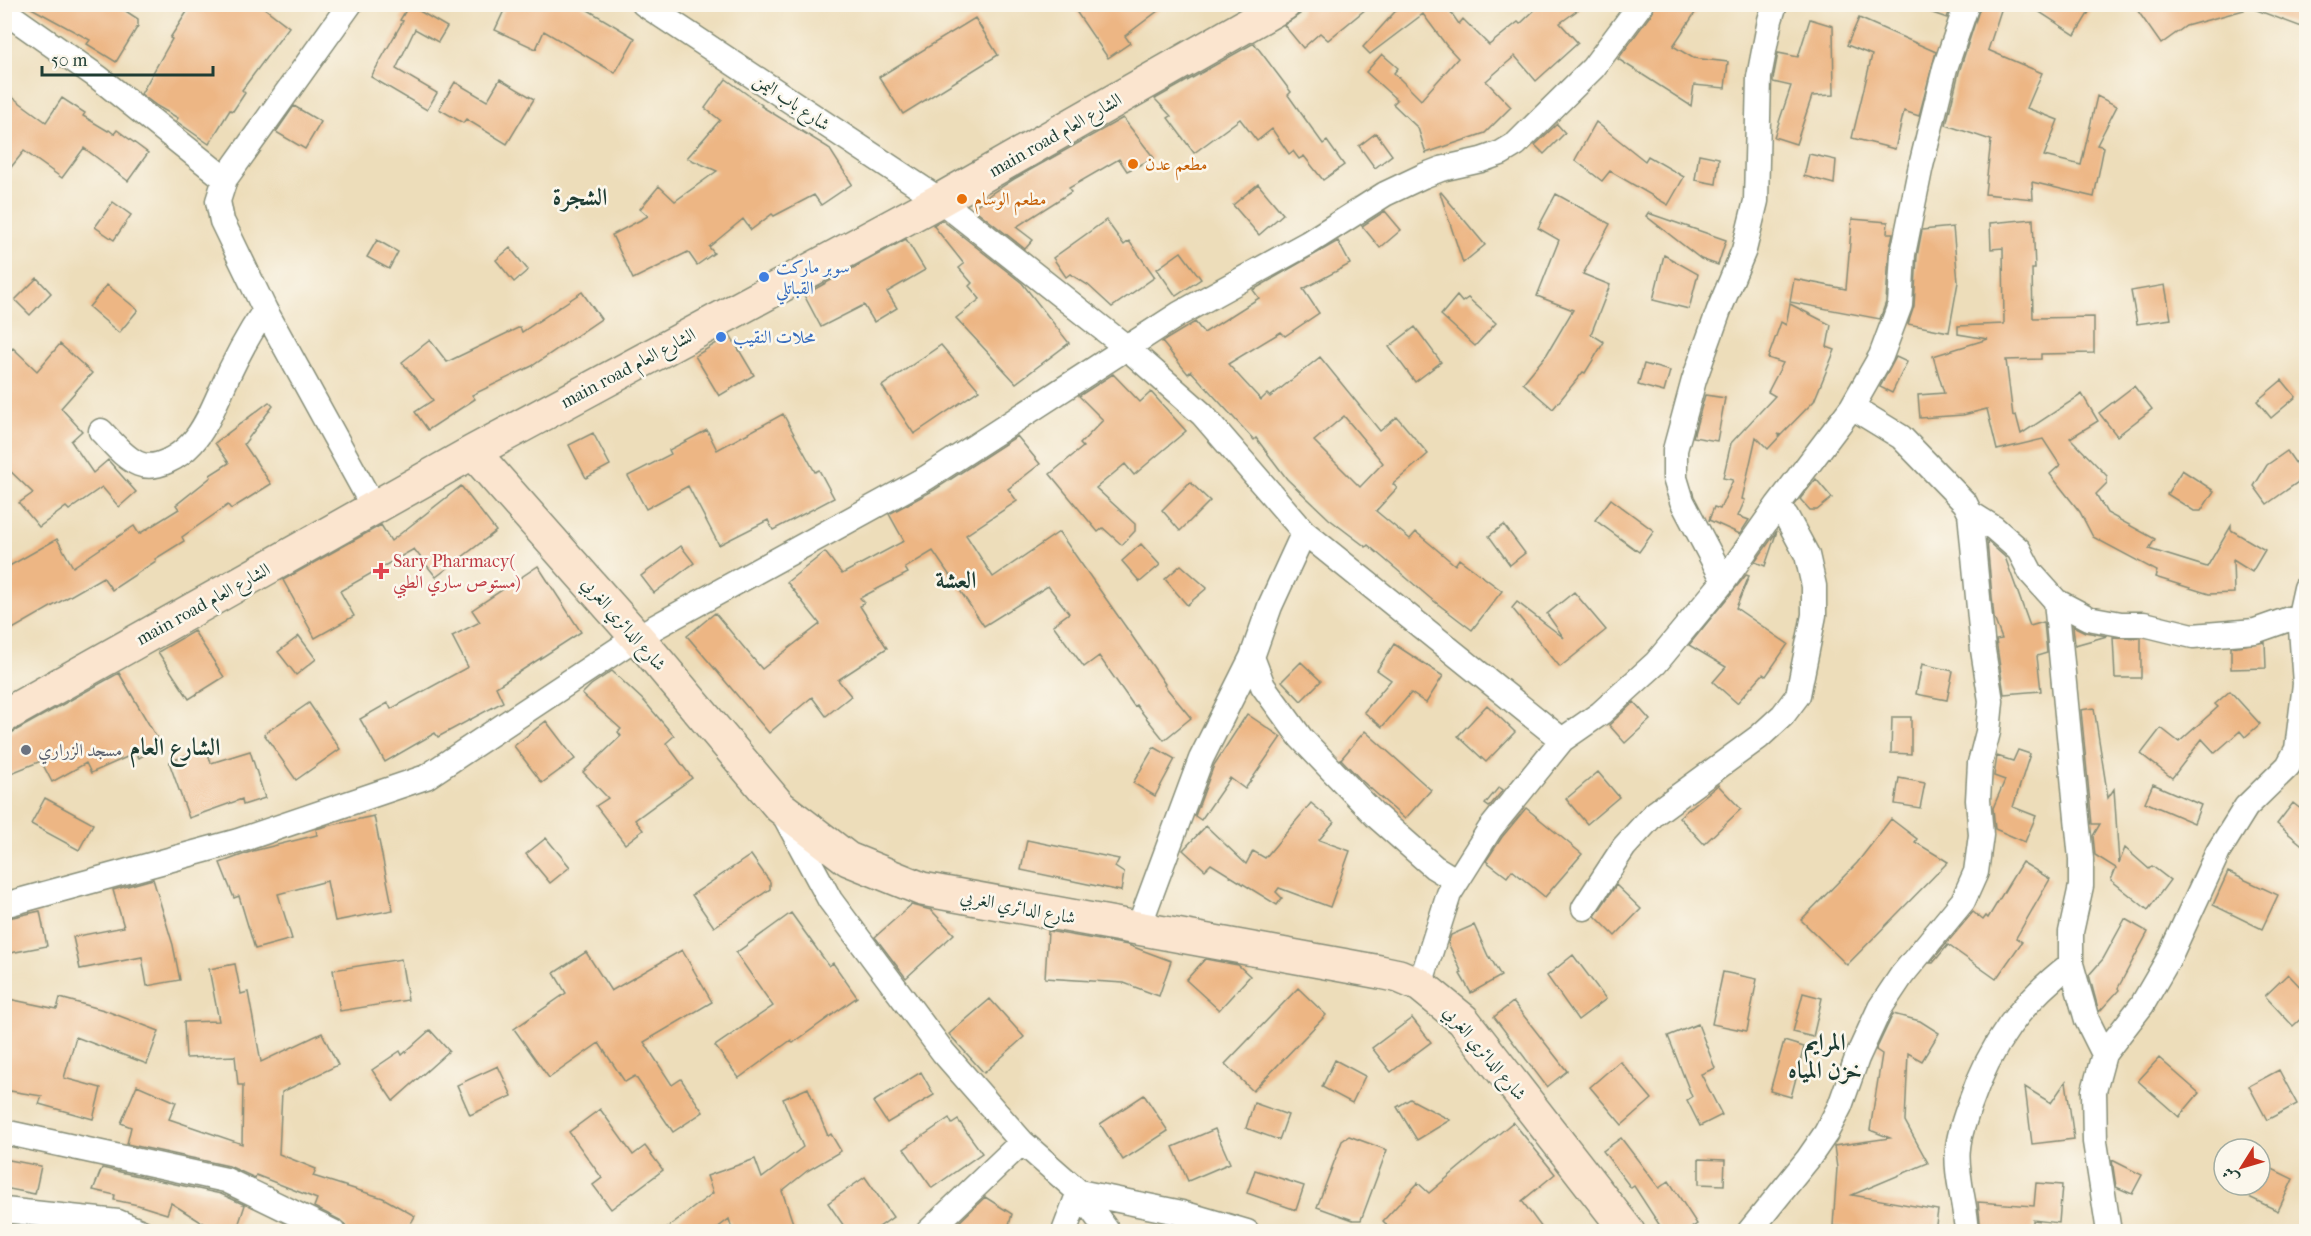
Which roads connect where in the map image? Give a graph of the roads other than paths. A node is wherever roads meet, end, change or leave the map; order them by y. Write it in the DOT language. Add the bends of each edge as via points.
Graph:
graph roads {
  1 [pos="350,4"];
  2 [pos="1284,4"];
  3 [pos="1641,4"];
  4 [pos="1775,4"];
  5 [pos="1967,4"];
  6 [pos="657,7"];
  7 [pos="13,11"];
  8 [pos="225,179"];
  9 [pos="940,200"];
  10 [pos="265,310"];
  11 [pos="1126,347"];
  12 [pos="1852,407"];
  13 [pos="101,431"];
  14 [pos="473,452"];
  15 [pos="1777,506"];
  16 [pos="374,508"];
  17 [pos="1970,513"];
  18 [pos="1304,532"];
  19 [pos="1724,581"];
  20 [pos="2307,588"];
  21 [pos="2056,601"];
  22 [pos="2303,614"];
  23 [pos="637,637"];
  24 [pos="1252,657"];
  25 [pos="4,716"];
  26 [pos="1562,740"];
  27 [pos="780,807"];
  28 [pos="1457,881"];
  29 [pos="4,905"];
  30 [pos="1584,908"];
  31 [pos="1138,929"];
  32 [pos="2071,964"];
  33 [pos="1420,985"];
  34 [pos="2104,1053"];
  35 [pos="4,1132"];
  36 [pos="1022,1142"];
  37 [pos="1079,1192"];
  38 [pos="4,1210"];
  39 [pos="1966,1221"];
  40 [pos="142,1232"];
  41 [pos="333,1232"];
  42 [pos="928,1232"];
  43 [pos="1064,1232"];
  44 [pos="1108,1232"];
  45 [pos="1247,1232"];
  46 [pos="1628,1232"];
  47 [pos="1749,1232"];
  48 [pos="2109,1232"];
  1 -- 8 [label="street"];
  2 -- 9 [label="street, main road الشارع العام"];
  3 -- 11 [label="street" via="1593,68 1516,144 1481,160 1441,169 1385,194 1308,243"];
  4 -- 19 [label="street" via="1759,77 1756,201 1744,250 1694,380 1675,450 1675,478 1682,501"];
  5 -- 12 [label="street" via="1945,68 1920,170 1903,254 1900,304 1881,356"];
  6 -- 9 [label="street, شارع باب اليمن"];
  7 -- 8 [label="street"];
  8 -- 10 [label="street" via="218,201 222,220"];
  9 -- 11 [label="street, شارع باب اليمن"];
  9 -- 14 [label="street, main road الشارع العام"];
  10 -- 13 [label="street" via="192,443 156,466 139,464"];
  10 -- 16 [label="street"];
  11 -- 18 [label="street, شارع باب اليمن" via="1202,414"];
  11 -- 23 [label="street" via="926,478"];
  12 -- 15 [label="street"];
  12 -- 17 [label="street" via="1901,437 1965,503"];
  14 -- 16 [label="street, main road الشارع العام"];
  14 -- 23 [label="street, شارع الدائري الغربي"];
  15 -- 19 [label="street"];
  15 -- 30 [label="street" via="1807,555 1814,586 1814,615 1798,695 1759,737 1654,814 1624,847"];
  16 -- 25 [label="street, main road الشارع العام"];
  17 -- 21 [label="street" via="2019,550 2031,573"];
  17 -- 47 [label="street" via="1991,701 1980,764 1977,800 1981,835 1976,872 1963,900 1880,1008 1826,1132"];
  18 -- 24 [label="street"];
  18 -- 26 [label="street, شارع باب اليمن"];
  19 -- 26 [label="street" via="1656,663 1601,713"];
  20 -- 22 [label="street"];
  21 -- 22 [label="street" via="2088,618 2144,624 2193,636 2255,631"];
  21 -- 32 [label="street" via="2081,859 2081,886 2071,932"];
  22 -- 34 [label="street" via="2305,684 2298,749 2289,766 2246,807 2218,852 2142,1005"];
  23 -- 27 [label="street, شارع الدائري الغربي"];
  23 -- 29 [label="street" via="426,777 238,841"];
  24 -- 28 [label="street" via="1263,686 1301,738 1375,815 1434,867"];
  24 -- 31 [label="street" via="1201,759"];
  26 -- 28 [label="street" via="1490,829"];
  27 -- 31 [label="street, شارع الدائري الغربي" via="848,859 921,889"];
  27 -- 36 [label="street" via="830,900 943,1052"];
  28 -- 33 [label="street" via="1449,894"];
  31 -- 33 [label="street, شارع الدائري الغربي" via="1380,972"];
  32 -- 34 [label="street" via="2087,1020"];
  32 -- 39 [label="street" via="2025,1004 1981,1072 1958,1147"];
  33 -- 46 [label="street, شارع الدائري الغربي" via="1463,1020"];
  34 -- 48 [label="street" via="2094,1091 2095,1142"];
  35 -- 41 [label="street" via="226,1180"];
  36 -- 37 [label="street"];
  36 -- 42 [label="street"];
  37 -- 43 [label="street"];
  37 -- 44 [label="street"];
  37 -- 45 [label="street" via="1182,1213"];
  38 -- 40 [label="street" via="118,1222"];
}
